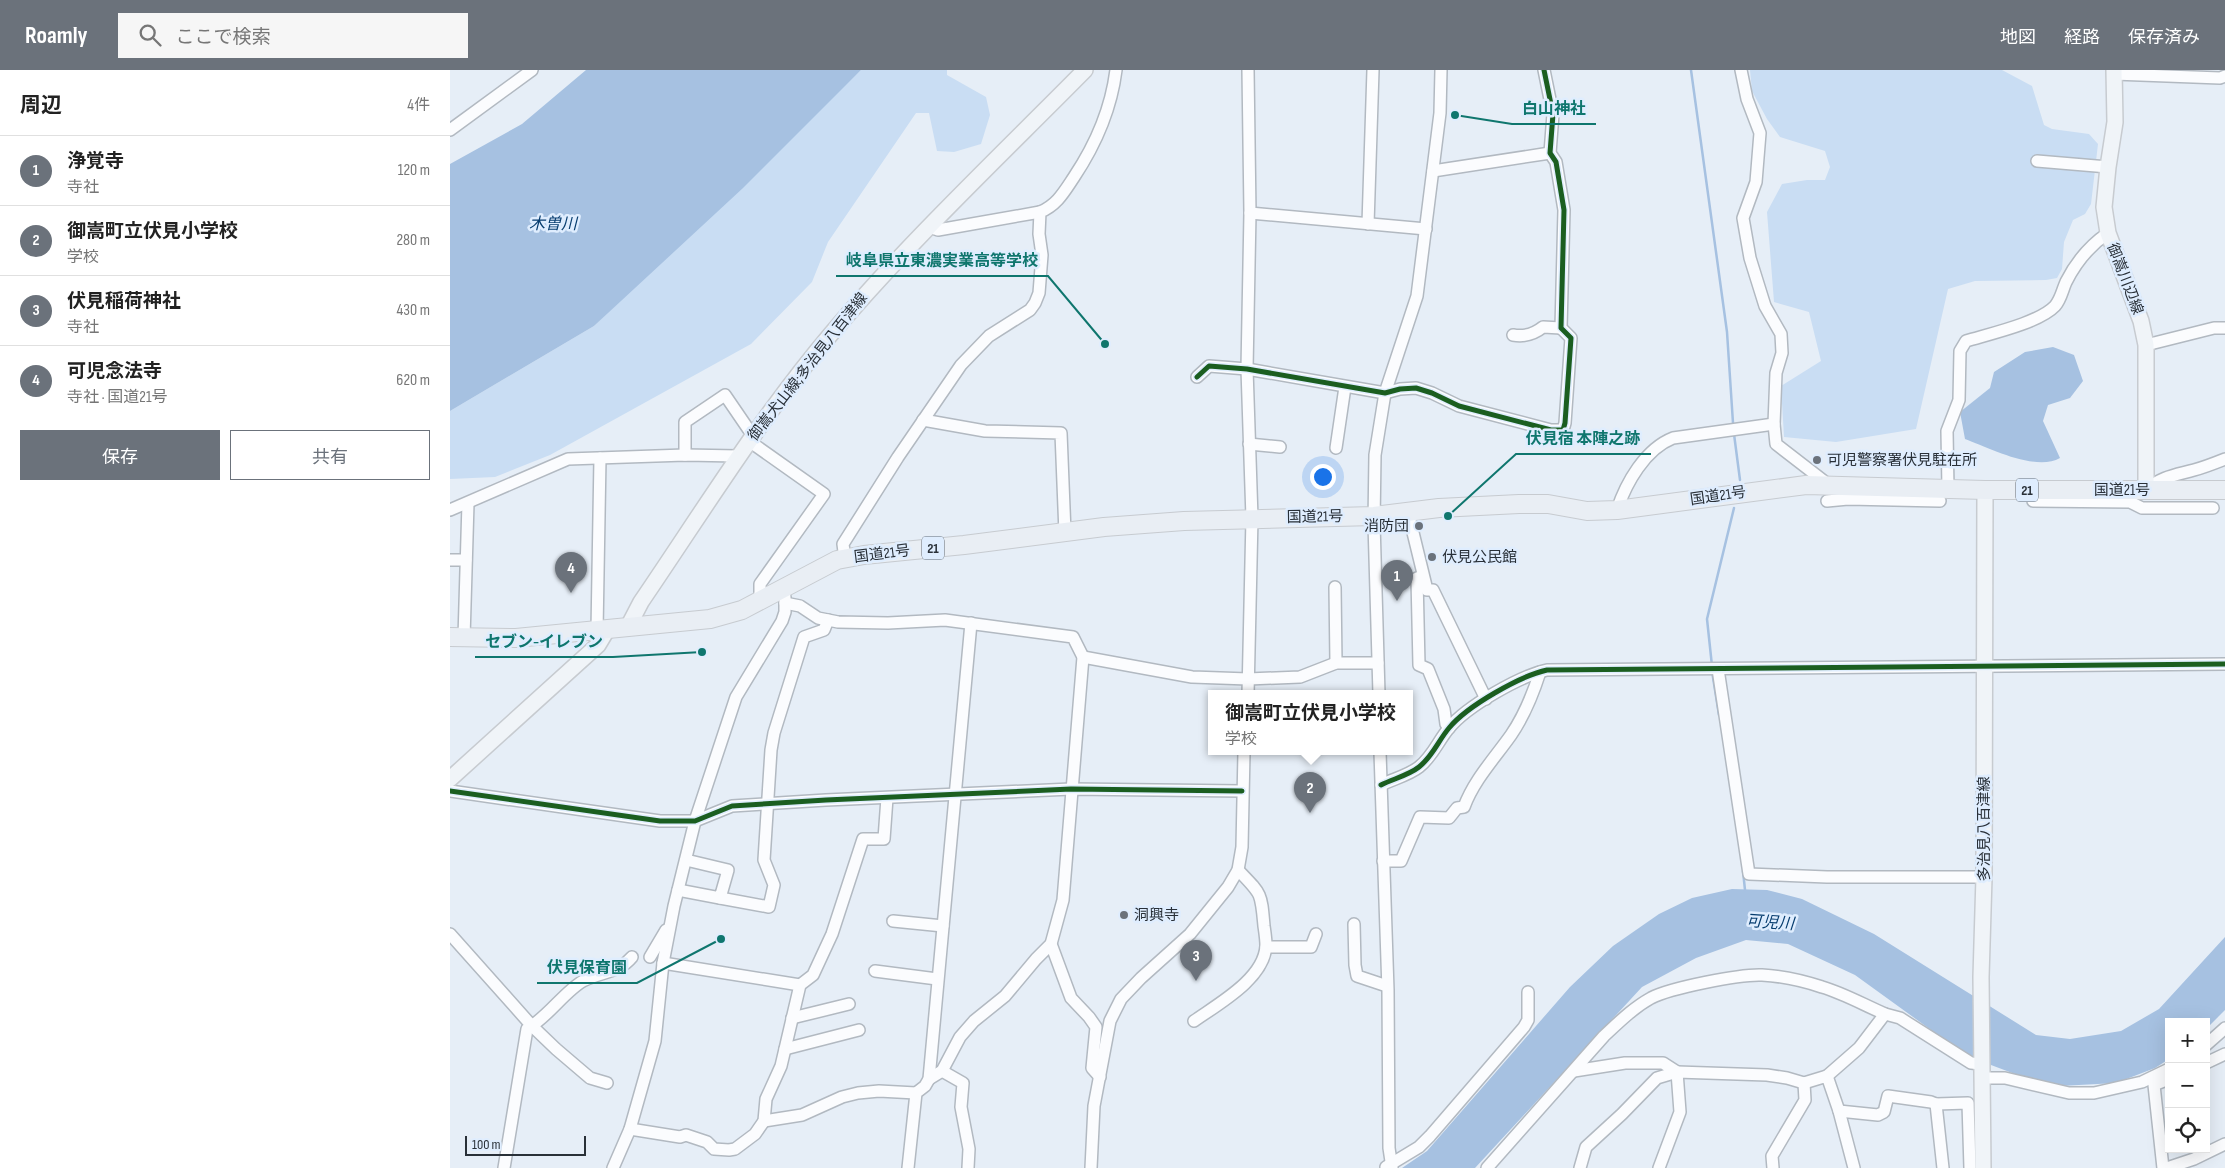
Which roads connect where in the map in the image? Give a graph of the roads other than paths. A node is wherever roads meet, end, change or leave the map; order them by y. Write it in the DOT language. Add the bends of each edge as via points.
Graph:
graph roads {
  1 [pos="532,70"];
  2 [pos="1085,70"];
  3 [pos="1116,70"];
  4 [pos="1248,70"];
  5 [pos="1373,70"];
  6 [pos="1441,70"];
  7 [pos="1544,70"];
  8 [pos="1741,70"];
  9 [pos="2114,72"];
  10 [pos="2225,76"];
  11 [pos="450,130"];
  12 [pos="1550,152"];
  13 [pos="2037,162"];
  14 [pos="2108,167"];
  15 [pos="1433,171"];
  16 [pos="1040,212"];
  17 [pos="1250,213"];
  18 [pos="1368,224"];
  19 [pos="930,226"];
  20 [pos="1426,229"];
  21 [pos="2108,233"];
  22 [pos="1561,328"];
  23 [pos="2225,328"];
  24 [pos="1513,335"];
  25 [pos="2146,345"];
  26 [pos="1247,369"];
  27 [pos="1197,377"];
  28 [pos="1345,387"];
  29 [pos="1385,393"];
  30 [pos="923,420"];
  31 [pos="1774,424"];
  32 [pos="751,439"];
  33 [pos="1249,444"];
  34 [pos="1280,447"];
  35 [pos="1336,448"];
  36 [pos="685,454"];
  37 [pos="738,456"];
  38 [pos="600,458"];
  39 [pos="2225,459"];
  40 [pos="1985,490"];
  41 [pos="2146,490"];
  42 [pos="2225,490"];
  43 [pos="1828,493"];
  44 [pos="1944,495"];
  45 [pos="2033,501"];
  46 [pos="468,503"];
  47 [pos="2213,508"];
  48 [pos="450,510"];
  49 [pos="1617,510"];
  50 [pos="1408,512"];
  51 [pos="1374,516"];
  52 [pos="1252,518"];
  53 [pos="1066,533"];
  54 [pos="845,559"];
  55 [pos="450,560"];
  56 [pos="466,560"];
  57 [pos="1422,576"];
  58 [pos="1335,587"];
  59 [pos="785,595"];
  60 [pos="760,602"];
  61 [pos="828,620"];
  62 [pos="971,623"];
  63 [pos="628,627"];
  64 [pos="602,630"];
  65 [pos="457,637"];
  66 [pos="1083,657"];
  67 [pos="1336,663"];
  68 [pos="1378,663"];
  69 [pos="2225,664"];
  70 [pos="1984,666"];
  71 [pos="1718,669"];
  72 [pos="1540,672"];
  73 [pos="1248,679"];
  74 [pos="1248,690"];
  75 [pos="1379,690"];
  76 [pos="1486,699"];
  77 [pos="1449,728"];
  78 [pos="1244,755"];
  79 [pos="1380,755"];
  80 [pos="450,779"];
  81 [pos="1381,785"];
  82 [pos="1071,789"];
  83 [pos="450,791"];
  84 [pos="1242,791"];
  85 [pos="955,794"];
  86 [pos="887,798"];
  87 [pos="768,803"];
  88 [pos="695,822"];
  89 [pos="686,860"];
  90 [pos="1383,861"];
  91 [pos="1238,870"];
  92 [pos="1984,876"];
  93 [pos="678,890"];
  94 [pos="720,898"];
  95 [pos="893,921"];
  96 [pos="671,922"];
  97 [pos="1354,924"];
  98 [pos="943,926"];
  99 [pos="450,934"];
  100 [pos="1316,934"];
  101 [pos="1051,944"];
  102 [pos="1266,947"];
  103 [pos="632,957"];
  104 [pos="650,957"];
  105 [pos="663,963"];
  106 [pos="875,971"];
  107 [pos="937,979"];
  108 [pos="800,985"];
  109 [pos="1386,986"];
  110 [pos="1528,992"];
  111 [pos="849,1004"];
  112 [pos="1885,1014"];
  113 [pos="792,1018"];
  114 [pos="1194,1021"];
  115 [pos="532,1026"];
  116 [pos="2225,1028"];
  117 [pos="860,1030"];
  118 [pos="2210,1041"];
  119 [pos="785,1049"];
  120 [pos="2225,1054"];
  121 [pos="2210,1061"];
  122 [pos="942,1071"];
  123 [pos="1574,1071"];
  124 [pos="1981,1071"];
  125 [pos="2165,1071"];
  126 [pos="1677,1072"];
  127 [pos="1827,1076"];
  128 [pos="1100,1077"];
  129 [pos="929,1079"];
  130 [pos="2165,1081"];
  131 [pos="608,1082"];
  132 [pos="1804,1083"];
  133 [pos="916,1093"];
  134 [pos="1936,1104"];
  135 [pos="1840,1111"];
  136 [pos="764,1121"];
  137 [pos="630,1129"];
  138 [pos="2225,1144"];
  139 [pos="1389,1166"];
  140 [pos="504,1168"];
  141 [pos="613,1168"];
  142 [pos="908,1168"];
  143 [pos="968,1168"];
  144 [pos="1092,1168"];
  145 [pos="1486,1168"];
  146 [pos="1580,1168"];
  147 [pos="1659,1168"];
  148 [pos="1773,1168"];
  149 [pos="1854,1168"];
  150 [pos="1942,1168"];
  151 [pos="1970,1168"];
  152 [pos="1983,1168"];
  153 [pos="2165,1168"];
  1 -- 11 [label="street"];
  2 -- 19 [label="main road, 御嵩犬山線;多治見八百津線"];
  3 -- 16 [label="street" via="1104,120 1089,154 1058,201"];
  4 -- 17 [label="street"];
  5 -- 18 [label="street"];
  6 -- 15 [label="street"];
  7 -- 12 [label="street" via="1553,114"];
  8 -- 31 [label="street" via="1747,99 1760,132 1756,182 1743,218 1750,258 1765,306 1781,334"];
  9 -- 10 [label="street"];
  9 -- 14 [label="main road, 御嵩川辺線" via="2115,122"];
  12 -- 15 [label="street"];
  12 -- 22 [label="street" via="1556,162 1564,210"];
  13 -- 14 [label="street"];
  14 -- 21 [label="main road, 御嵩川辺線" via="2104,207"];
  15 -- 20 [label="street"];
  16 -- 19 [label="street" via="938,230"];
  16 -- 30 [label="street" via="1042,254 1039,293 1035,303 1030,310 989,336 974,351"];
  17 -- 18 [label="street"];
  17 -- 26 [label="street"];
  18 -- 20 [label="street"];
  19 -- 32 [label="main road, 御嵩犬山線;多治見八百津線" via="886,270 830,335"];
  20 -- 29 [label="street" via="1417,296"];
  21 -- 25 [label="main road, 御嵩川辺線" via="2141,321"];
  21 -- 44 [label="street" via="2078,259 2054,307 2024,323 1966,341 1960,351 1959,400 1947,431"];
  22 -- 24 [label="street" via="1543,327 1522,336"];
  22 -- 29 [label="street" via="1571,338 1563,430 1551,430 1459,406 1416,388"];
  23 -- 25 [label="street"];
  25 -- 41 [label="main road, 御嵩川辺線"];
  26 -- 27 [label="street" via="1210,366"];
  26 -- 28 [label="street"];
  26 -- 33 [label="street"];
  28 -- 29 [label="street"];
  28 -- 35 [label="street"];
  29 -- 51 [label="street" via="1375,456"];
  30 -- 53 [label="street" via="985,431 1061,433"];
  30 -- 54 [label="street" via="843,544"];
  31 -- 43 [label="street" via="1776,444"];
  31 -- 49 [label="street" via="1665,440 1631,479"];
  32 -- 36 [label="street" via="725,395 685,422"];
  32 -- 37 [label="main road, 御嵩犬山線;多治見八百津線"];
  32 -- 60 [label="street" via="824,494 760,584"];
  33 -- 34 [label="street"];
  33 -- 52 [label="street"];
  36 -- 37 [label="street"];
  36 -- 38 [label="street"];
  37 -- 63 [label="main road, 御嵩犬山線;多治見八百津線" via="641,602"];
  38 -- 46 [label="street" via="568,459"];
  38 -- 64 [label="street"];
  39 -- 41 [label="street" via="2167,476"];
  40 -- 41 [label="highway, 国道21号 / 21"];
  40 -- 44 [label="highway, 国道21号 / 21"];
  40 -- 70 [label="main road, 多治見八百津線"];
  41 -- 42 [label="highway, 国道21号 / 21"];
  43 -- 44 [label="highway, 国道21号 / 21"];
  43 -- 49 [label="highway, 国道21号 / 21" via="1782,487"];
  45 -- 47 [label="street" via="2130,502 2142,508"];
  46 -- 48 [label="street"];
  46 -- 56 [label="street"];
  49 -- 50 [label="highway, 国道21号 / 21" via="1587,511 1548,504 1519,504"];
  50 -- 51 [label="highway, 国道21号 / 21"];
  50 -- 57 [label="street"];
  51 -- 52 [label="highway, 国道21号 / 21"];
  51 -- 68 [label="street"];
  52 -- 53 [label="highway, 国道21号 / 21" via="1104,527"];
  52 -- 73 [label="street"];
  53 -- 54 [label="highway, 国道21号 / 21"];
  54 -- 59 [label="highway, 国道21号 / 21" via="818,569"];
  55 -- 56 [label="street"];
  56 -- 65 [label="street"];
  57 -- 76 [label="street" via="1427,590 1433,590"];
  57 -- 77 [label="street" via="1417,578 1420,665 1428,669"];
  58 -- 67 [label="street"];
  59 -- 60 [label="highway, 国道21号 / 21"];
  59 -- 61 [label="street" via="818,618"];
  59 -- 88 [label="street" via="782,622 736,697"];
  60 -- 63 [label="highway, 国道21号 / 21" via="718,617"];
  61 -- 62 [label="street" via="888,624 946,620"];
  61 -- 87 [label="street" via="824,630 804,637 792,670 774,733"];
  62 -- 66 [label="street" via="1072,637"];
  62 -- 85 [label="street"];
  63 -- 64 [label="highway, 国道21号 / 21"];
  64 -- 65 [label="highway, 国道21号 / 21" via="516,638"];
  64 -- 80 [label="main road" via="598,645"];
  66 -- 73 [label="street" via="1192,678"];
  66 -- 82 [label="street"];
  67 -- 68 [label="street"];
  67 -- 73 [label="street" via="1300,678"];
  68 -- 75 [label="street"];
  69 -- 70 [label="street"];
  70 -- 71 [label="street"];
  70 -- 92 [label="main road, 多治見八百津線"];
  71 -- 72 [label="street"];
  71 -- 92 [label="street" via="1749,874"];
  72 -- 76 [label="street" via="1529,674"];
  72 -- 90 [label="street" via="1532,696 1512,733 1470,792 1464,807 1457,808 1450,818 1420,817 1401,861"];
  73 -- 74 [label="street"];
  76 -- 77 [label="street"];
  77 -- 81 [label="street" via="1435,751 1417,769"];
  78 -- 84 [label="street"];
  79 -- 81 [label="street"];
  81 -- 90 [label="street"];
  82 -- 84 [label="street"];
  82 -- 85 [label="street"];
  82 -- 101 [label="street" via="1063,900"];
  83 -- 88 [label="street" via="660,821"];
  84 -- 91 [label="street" via="1242,847"];
  85 -- 86 [label="street"];
  85 -- 98 [label="street"];
  86 -- 87 [label="street"];
  86 -- 108 [label="street" via="884,839 863,839 832,934 813,975"];
  87 -- 88 [label="street" via="732,806"];
  87 -- 94 [label="street" via="764,860 774,884 769,907"];
  88 -- 89 [label="street"];
  89 -- 93 [label="street"];
  89 -- 94 [label="street" via="728,870"];
  90 -- 109 [label="street"];
  91 -- 102 [label="street" via="1261,896"];
  91 -- 128 [label="street" via="1190,934 1121,999 1110,1021"];
  92 -- 124 [label="main road, 多治見八百津線"];
  93 -- 94 [label="street"];
  93 -- 96 [label="street"];
  95 -- 98 [label="street"];
  96 -- 104 [label="street"];
  96 -- 105 [label="street"];
  97 -- 109 [label="street" via="1357,976"];
  98 -- 107 [label="street"];
  99 -- 115 [label="street"];
  100 -- 102 [label="street" via="1311,948"];
  101 -- 122 [label="street" via="1005,996 960,1037"];
  101 -- 128 [label="street" via="1071,998 1096,1027 1092,1068"];
  102 -- 114 [label="street" via="1252,976 1232,995"];
  103 -- 115 [label="street" via="614,971 581,982"];
  105 -- 108 [label="street"];
  105 -- 137 [label="street" via="655,1041"];
  106 -- 107 [label="street"];
  107 -- 129 [label="street"];
  108 -- 113 [label="street"];
  109 -- 139 [label="street"];
  110 -- 139 [label="street" via="1528,1020 1524,1027 1430,1136"];
  111 -- 113 [label="street"];
  112 -- 123 [label="street" via="1822,987 1751,975 1671,990 1640,1005 1604,1036"];
  112 -- 124 [label="street" via="1900,1018"];
  112 -- 127 [label="street" via="1859,1048"];
  113 -- 119 [label="street"];
  115 -- 131 [label="street" via="590,1078"];
  115 -- 140 [label="street" via="525,1033"];
  116 -- 118 [label="street"];
  117 -- 119 [label="street"];
  119 -- 136 [label="street" via="766,1099"];
  120 -- 121 [label="street"];
  122 -- 129 [label="street"];
  122 -- 143 [label="street" via="963,1082 961,1107 969,1149"];
  123 -- 126 [label="street" via="1625,1062 1663,1062"];
  123 -- 145 [label="street"];
  124 -- 125 [label="street" via="2069,1093 2094,1092 2142,1082"];
  124 -- 152 [label="main road, 多治見八百津線"];
  126 -- 132 [label="street" via="1767,1075"];
  126 -- 146 [label="street" via="1657,1078 1586,1147"];
  126 -- 147 [label="street" via="1680,1112"];
  127 -- 132 [label="street"];
  127 -- 135 [label="street"];
  128 -- 144 [label="street" via="1094,1106"];
  129 -- 133 [label="street"];
  130 -- 153 [label="street" via="2154,1085"];
  132 -- 148 [label="street" via="1805,1100 1772,1156"];
  133 -- 136 [label="street" via="858,1093 802,1115"];
  133 -- 142 [label="street"];
  134 -- 135 [label="street" via="1888,1096 1884,1112 1878,1115"];
  134 -- 150 [label="street"];
  134 -- 151 [label="street" via="1968,1103"];
  135 -- 149 [label="street"];
  136 -- 137 [label="street" via="755,1134 736,1149 729,1150 714,1149 707,1142 686,1135 680,1137"];
  137 -- 141 [label="street"];
  138 -- 153 [label="street"];
}
